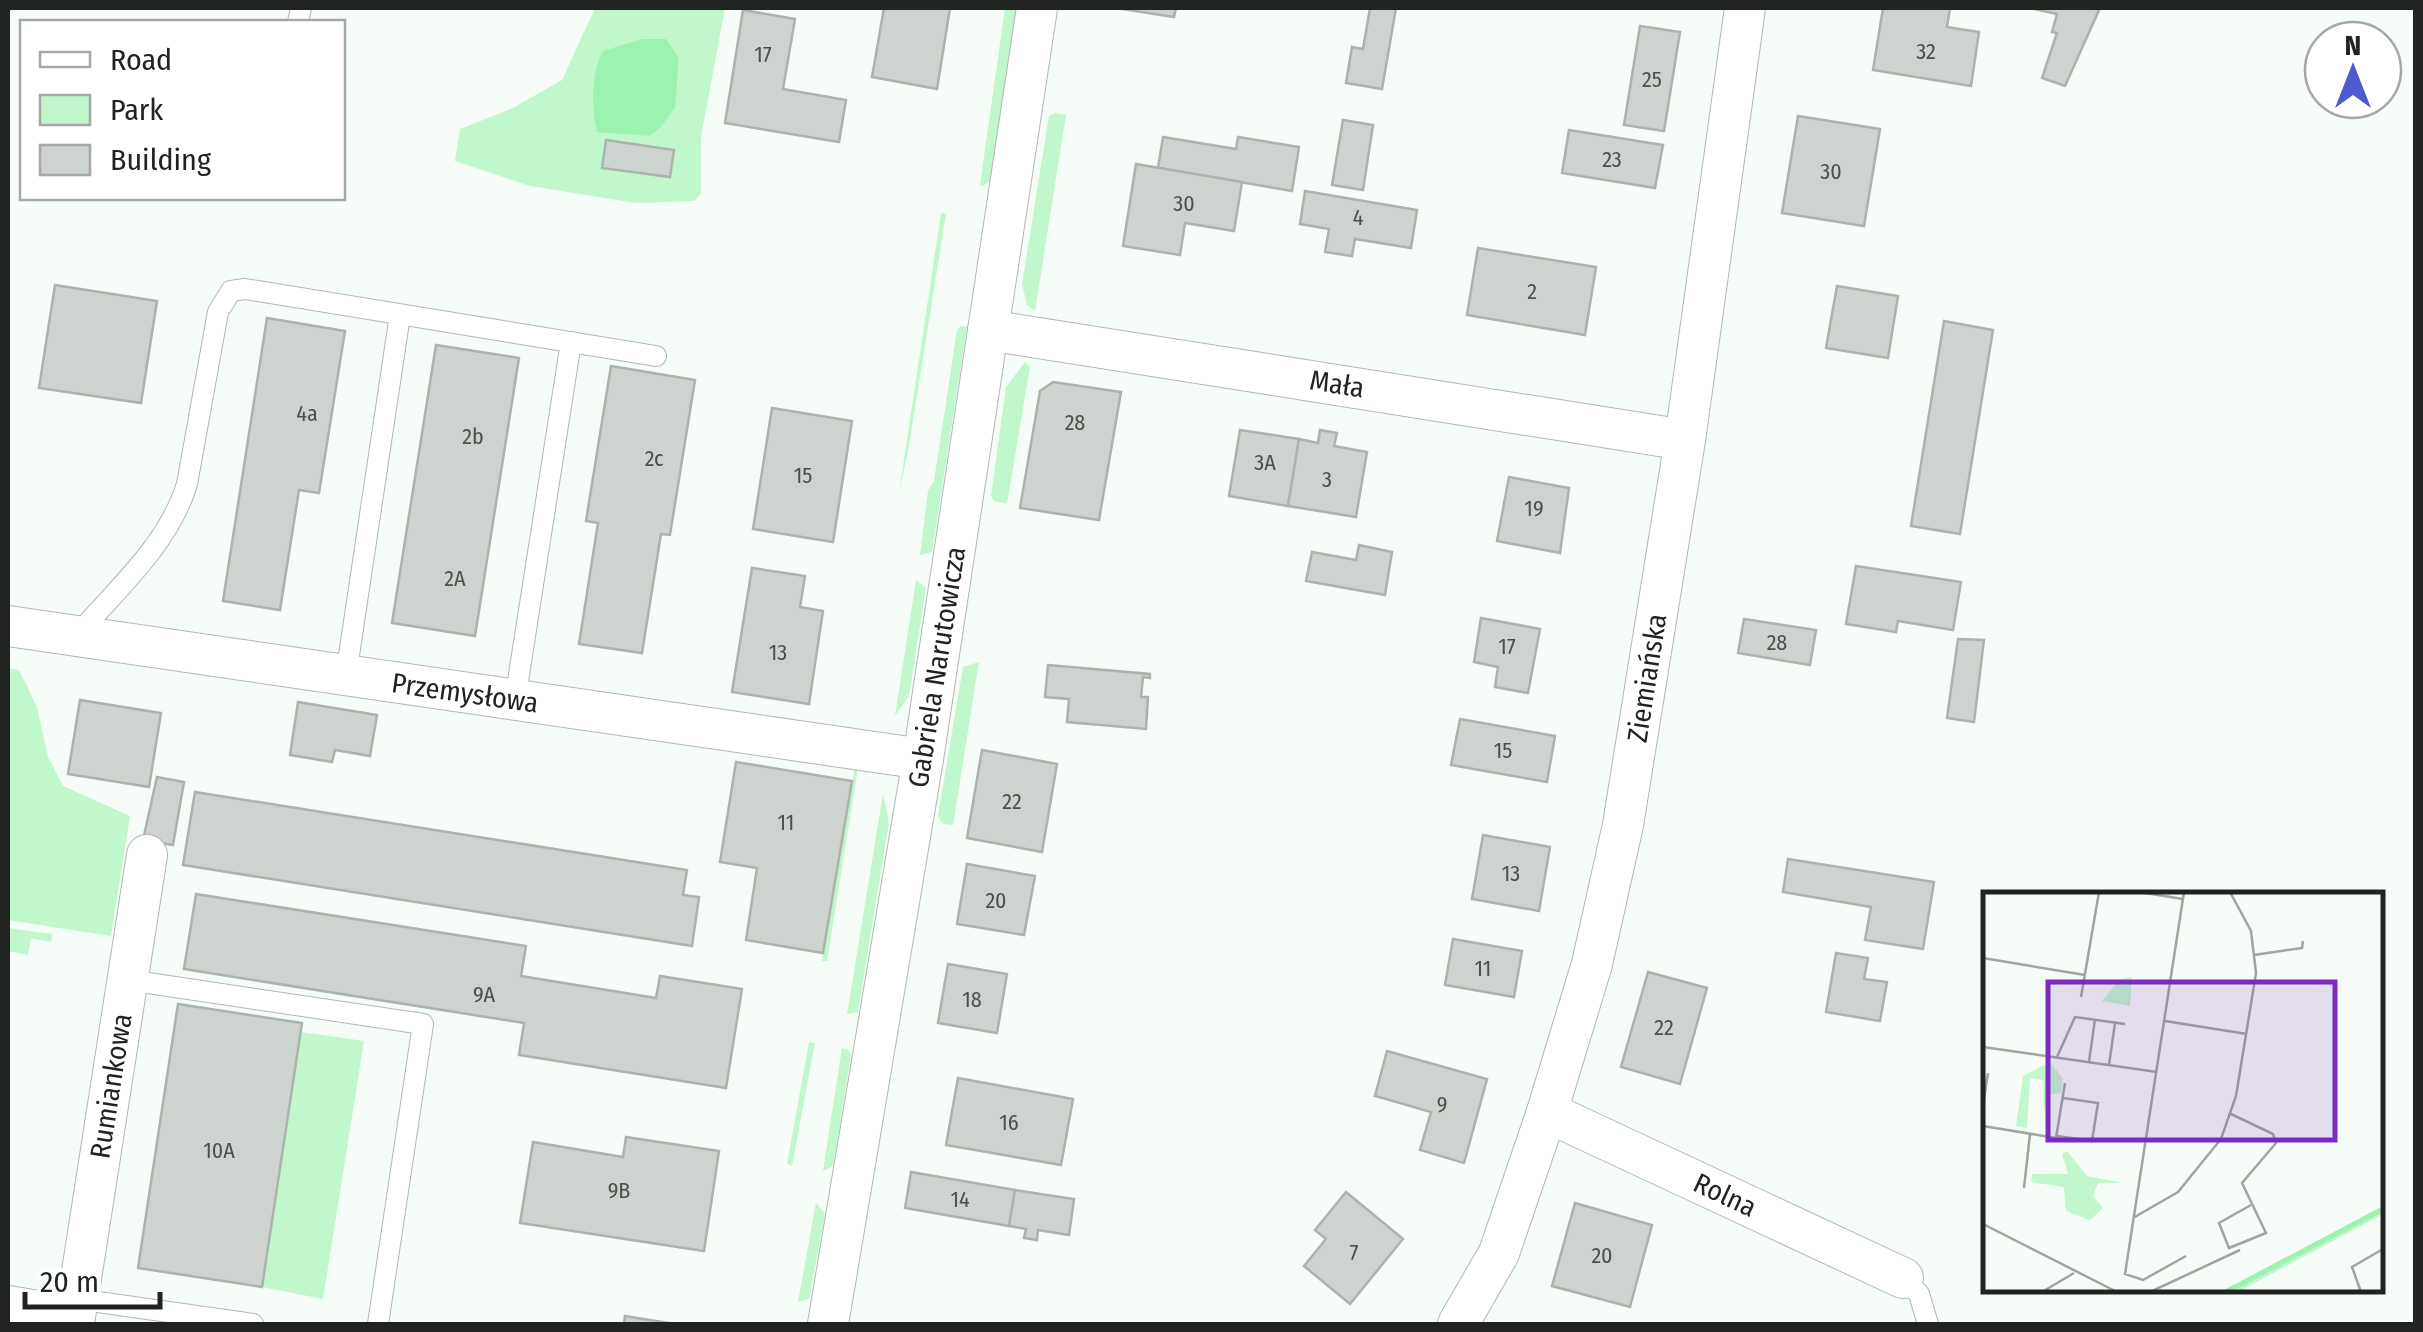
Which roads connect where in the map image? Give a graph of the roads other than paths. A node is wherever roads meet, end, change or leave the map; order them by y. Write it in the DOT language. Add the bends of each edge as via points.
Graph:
graph roads {
  1 [pos="1038,8"];
  2 [pos="1745,8"];
  3 [pos="400,315"];
  4 [pos="988,330"];
  5 [pos="571,342"];
  6 [pos="656,356"];
  7 [pos="1685,440"];
  8 [pos="8,626"];
  9 [pos="76,636"];
  10 [pos="346,675"];
  11 [pos="515,700"];
  12 [pos="923,758"];
  13 [pos="147,856"];
  14 [pos="128,980"];
  15 [pos="1546,1112"];
  16 [pos="1903,1278"];
  17 [pos="8,1306"];
  18 [pos="76,1308"];
  19 [pos="253,1324"];
  20 [pos="378,1324"];
  21 [pos="828,1324"];
  22 [pos="1458,1324"];
  23 [pos="1928,1324"];
  1 -- 4 [label="street, Gabriela Narutowicza"];
  2 -- 7 [label="street, Ziemiańska"];
  3 -- 5 [label="lane"];
  3 -- 9 [label="lane" via="232,292 218,312 179,510"];
  3 -- 10 [label="lane"];
  4 -- 7 [label="street, Mała"];
  4 -- 12 [label="street, Gabriela Narutowicza"];
  5 -- 6 [label="lane"];
  5 -- 11 [label="lane"];
  7 -- 15 [label="street, Ziemiańska" via="1623,825 1592,964"];
  8 -- 9 [label="street, Przemysłowa"];
  9 -- 10 [label="street, Przemysłowa"];
  10 -- 11 [label="street, Przemysłowa"];
  11 -- 12 [label="street, Przemysłowa"];
  12 -- 21 [label="street, Gabriela Narutowicza"];
  13 -- 14 [label="street, Rumiankowa"];
  14 -- 18 [label="street, Rumiankowa"];
  14 -- 20 [label="lane" via="423,1024"];
  15 -- 16 [label="street, Rolna"];
  15 -- 22 [label="street, Ziemiańska" via="1500,1254"];
  16 -- 23 [label="lane" via="1919,1294"];
  17 -- 18 [label="street"];
  18 -- 19 [label="lane"];
}
